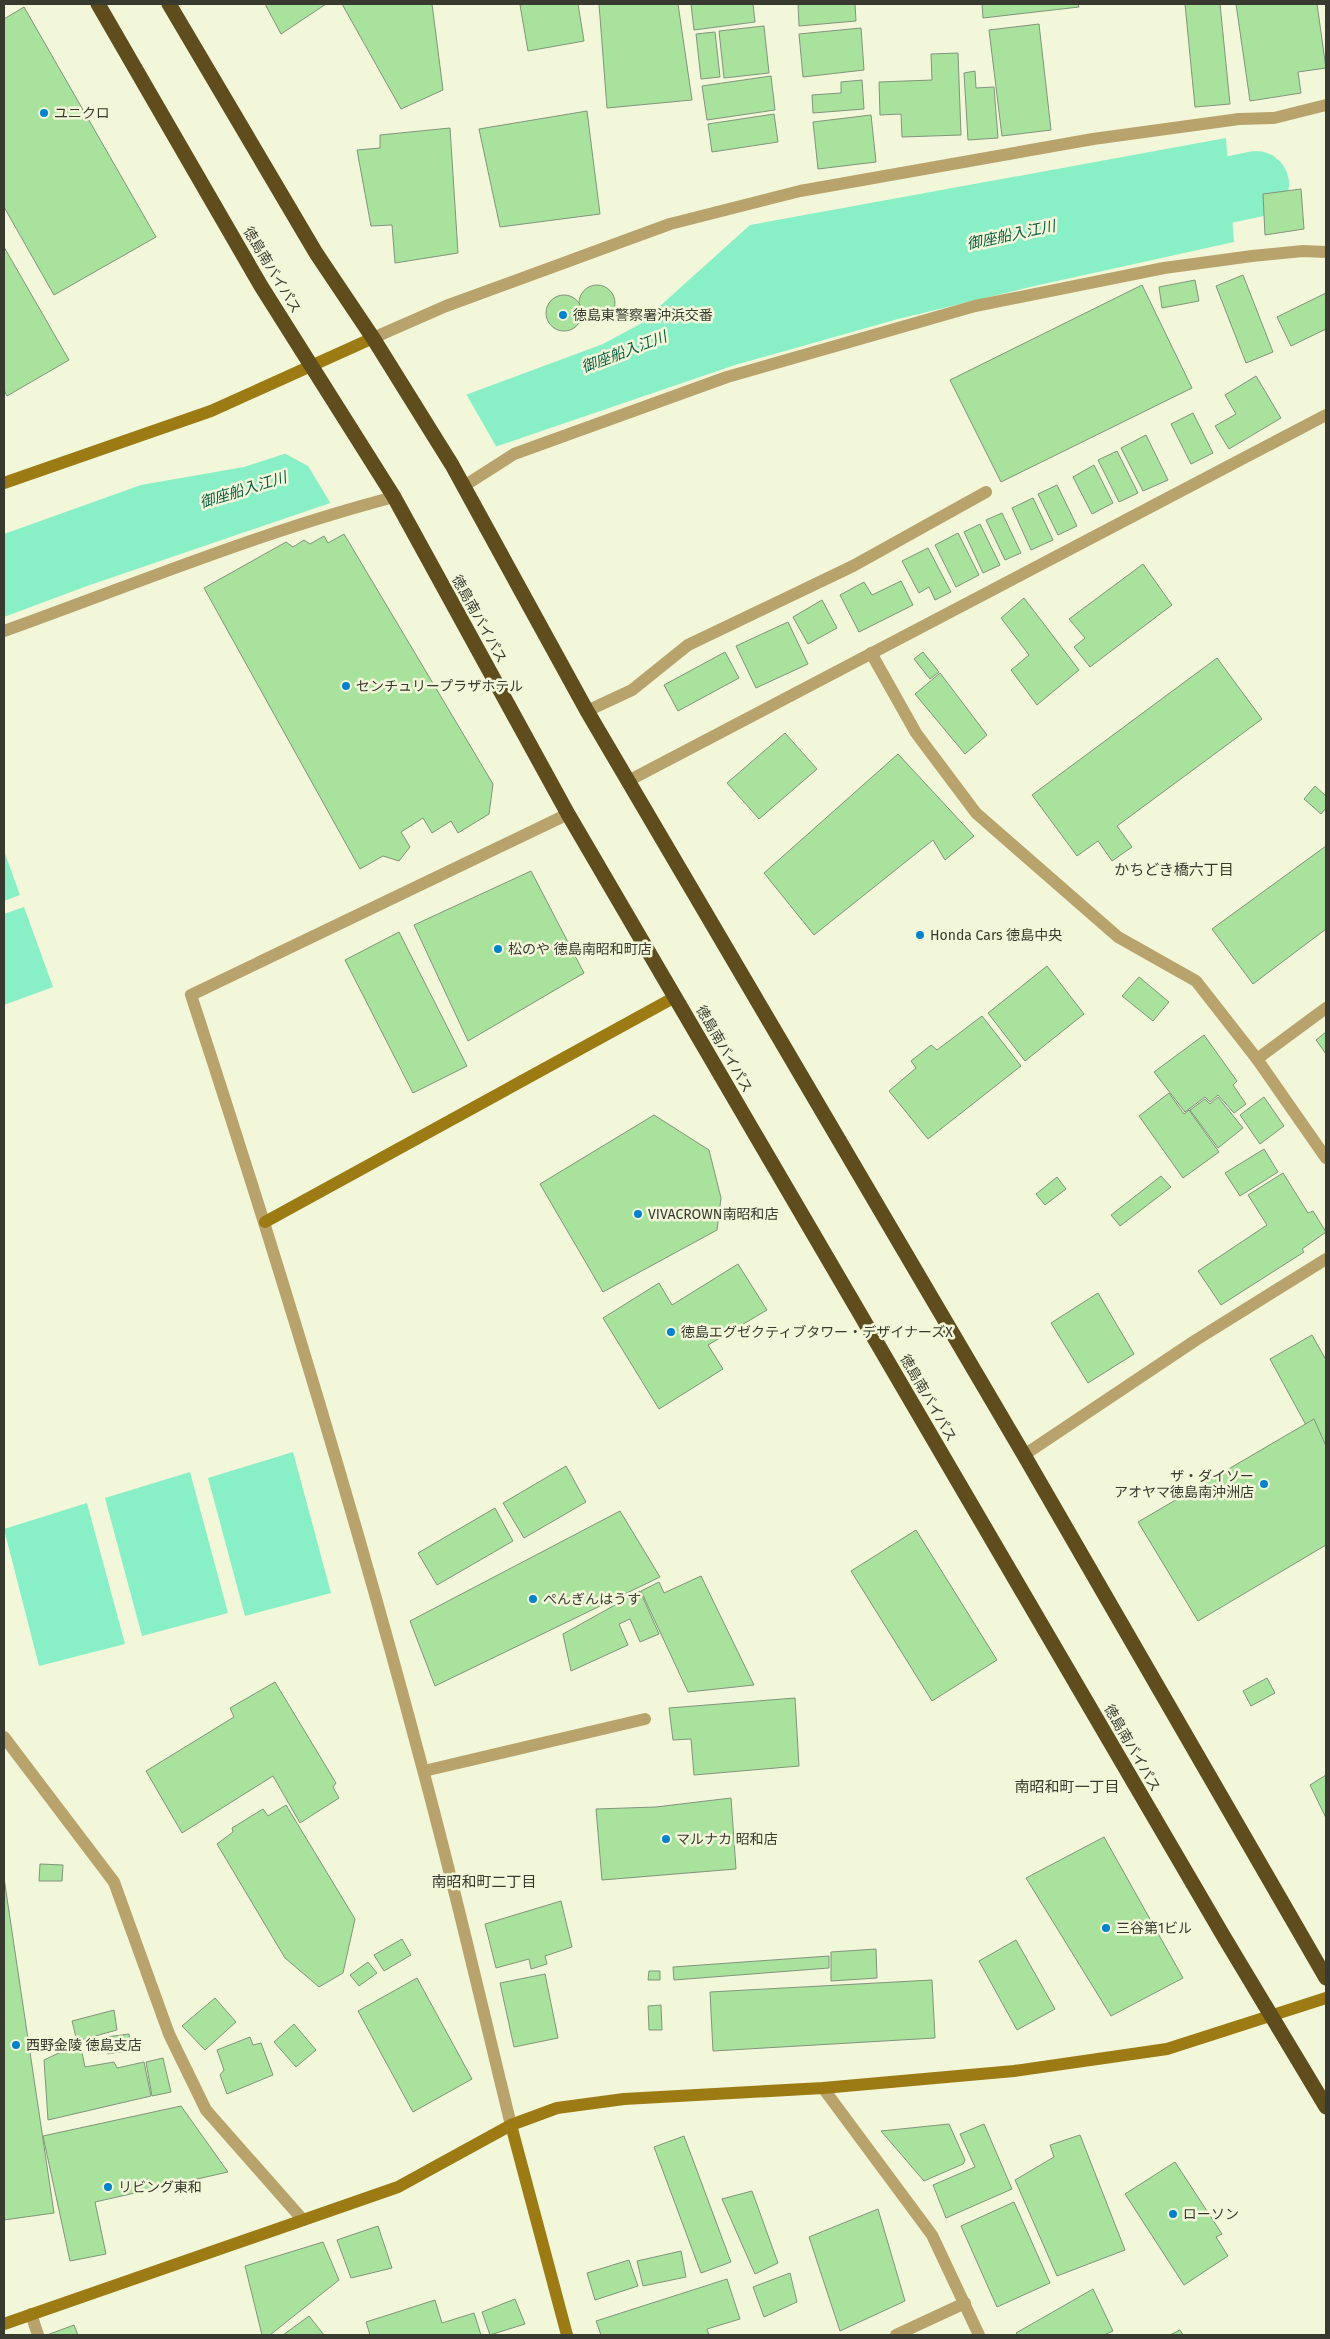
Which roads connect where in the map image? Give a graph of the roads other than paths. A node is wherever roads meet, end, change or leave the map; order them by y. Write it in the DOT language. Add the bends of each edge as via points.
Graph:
graph roads {
  1 [pos="98,4"];
  2 [pos="169,4"];
  3 [pos="1326,105"];
  4 [pos="1326,252"];
  5 [pos="373,338"];
  6 [pos="312,365"];
  7 [pos="1326,415"];
  8 [pos="4,484"];
  9 [pos="464,486"];
  10 [pos="391,492"];
  11 [pos="986,492"];
  12 [pos="4,630"];
  13 [pos="871,653"];
  14 [pos="587,712"];
  15 [pos="628,781"];
  16 [pos="568,814"];
  17 [pos="675,997"];
  18 [pos="1326,1008"];
  19 [pos="1257,1059"];
  20 [pos="1326,1158"];
  21 [pos="265,1222"];
  22 [pos="1326,1259"];
  23 [pos="1024,1454"];
  24 [pos="645,1719"];
  25 [pos="4,1738"];
  26 [pos="424,1771"];
  27 [pos="1326,1978"];
  28 [pos="1326,1998"];
  29 [pos="1271,2017"];
  30 [pos="823,2088"];
  31 [pos="1326,2107"];
  32 [pos="510,2125"];
  33 [pos="303,2220"];
  34 [pos="965,2303"];
  35 [pos="31,2314"];
  36 [pos="4,2324"];
  37 [pos="38,2335"];
  38 [pos="567,2335"];
  39 [pos="896,2335"];
  40 [pos="979,2335"];
  1 -- 6 [label="highway, 徳島南バイパス" via="261,286"];
  2 -- 5 [label="highway" via="316,254"];
  3 -- 5 [label="street" via="1274,118 1239,118 1092,139 800,191 670,224 446,306"];
  4 -- 9 [label="street" via="1260,255 1164,268 975,306 727,377 514,454"];
  5 -- 6 [label="street"];
  5 -- 9 [label="highway"];
  6 -- 8 [label="street" via="211,411"];
  6 -- 10 [label="highway, 徳島南バイパス"];
  7 -- 13 [label="street"];
  9 -- 14 [label="highway"];
  10 -- 12 [label="street"];
  10 -- 16 [label="highway, 徳島南バイパス"];
  11 -- 14 [label="street" via="853,566 688,645 632,690"];
  13 -- 15 [label="street"];
  13 -- 19 [label="street" via="916,733 976,814 1118,937 1196,981"];
  14 -- 15 [label="highway"];
  15 -- 23 [label="highway"];
  16 -- 17 [label="highway, 徳島南バイパス"];
  16 -- 21 [label="street" via="191,995"];
  17 -- 21 [label="street"];
  17 -- 29 [label="highway, 徳島南バイパス"];
  18 -- 19 [label="street"];
  19 -- 20 [label="street"];
  21 -- 26 [label="street"];
  22 -- 23 [label="street"];
  23 -- 27 [label="highway"];
  24 -- 26 [label="street"];
  25 -- 33 [label="street" via="114,1882 169,2034 206,2110"];
  26 -- 32 [label="street"];
  28 -- 29 [label="street"];
  29 -- 30 [label="street" via="1167,2049 1014,2071"];
  29 -- 31 [label="highway, 徳島南バイパス"];
  30 -- 32 [label="street" via="624,2099 557,2108"];
  30 -- 34 [label="street" via="932,2234"];
  32 -- 33 [label="street" via="398,2187"];
  32 -- 38 [label="street"];
  33 -- 35 [label="street"];
  34 -- 39 [label="street"];
  34 -- 40 [label="street"];
  35 -- 36 [label="street"];
  35 -- 37 [label="street"];
}
